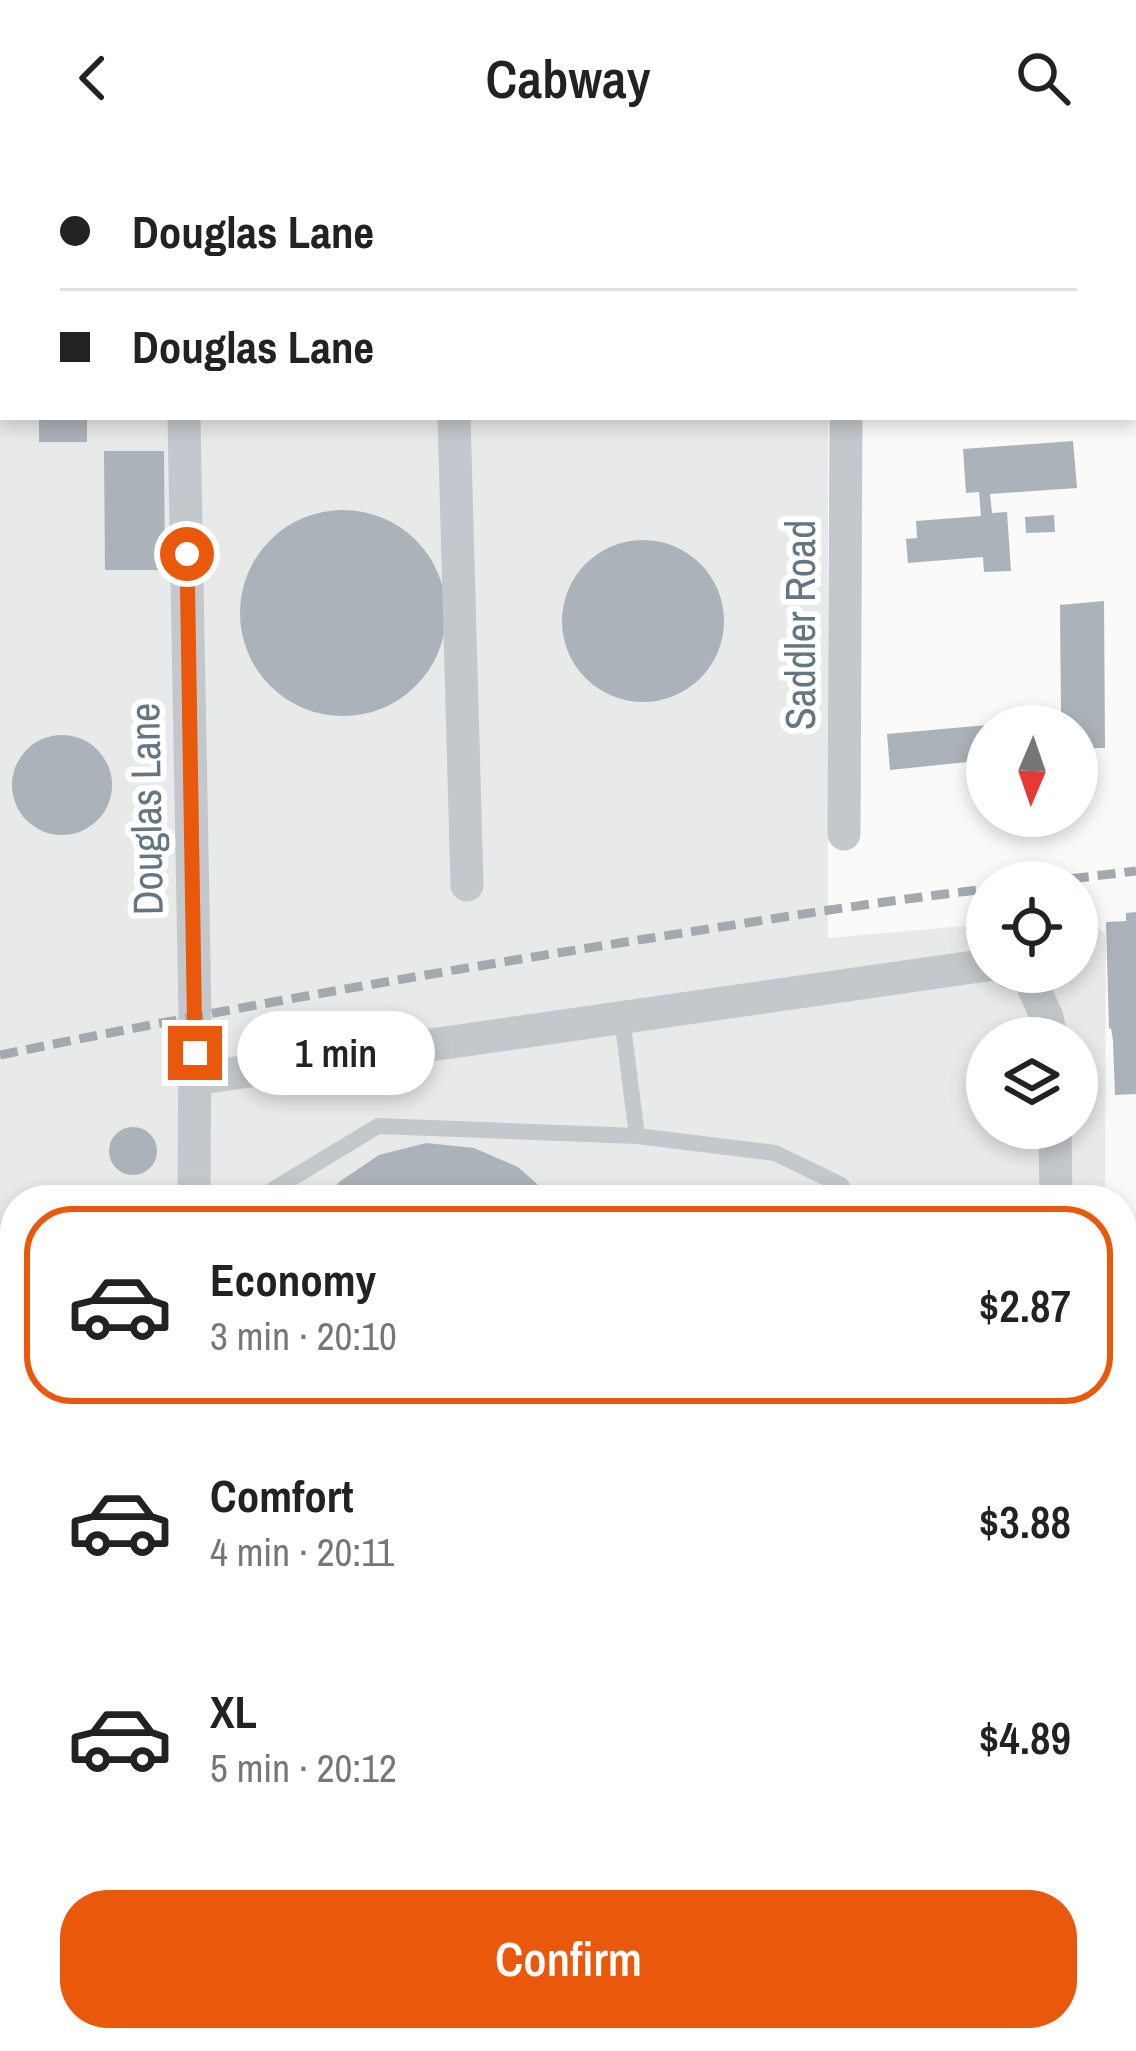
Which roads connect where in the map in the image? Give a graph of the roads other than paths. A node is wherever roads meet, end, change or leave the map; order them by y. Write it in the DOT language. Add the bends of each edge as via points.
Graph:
graph roads {
  1 [pos="184,420"];
  2 [pos="454,420"];
  3 [pos="846,420"];
  4 [pos="844,834"];
  5 [pos="467,885"];
  6 [pos="966,968"];
  7 [pos="622,1018"];
  8 [pos="194,1079"];
  9 [pos="637,1136"];
  10 [pos="1055,1149"];
  11 [pos="194,1185"];
  12 [pos="281,1185"];
  13 [pos="842,1185"];
  14 [pos="1056,1185"];
  1 -- 8 [label="street, Douglas Lane"];
  2 -- 5 [label="street"];
  3 -- 4 [label="street, Saddler Road"];
  6 -- 7 [label="street"];
  7 -- 8 [label="street"];
  7 -- 9 [label="lane"];
  8 -- 11 [label="street, Douglas Lane"];
  9 -- 12 [label="lane" via="378,1126"];
  9 -- 13 [label="lane" via="775,1153"];
  10 -- 14 [label="street"];
}
